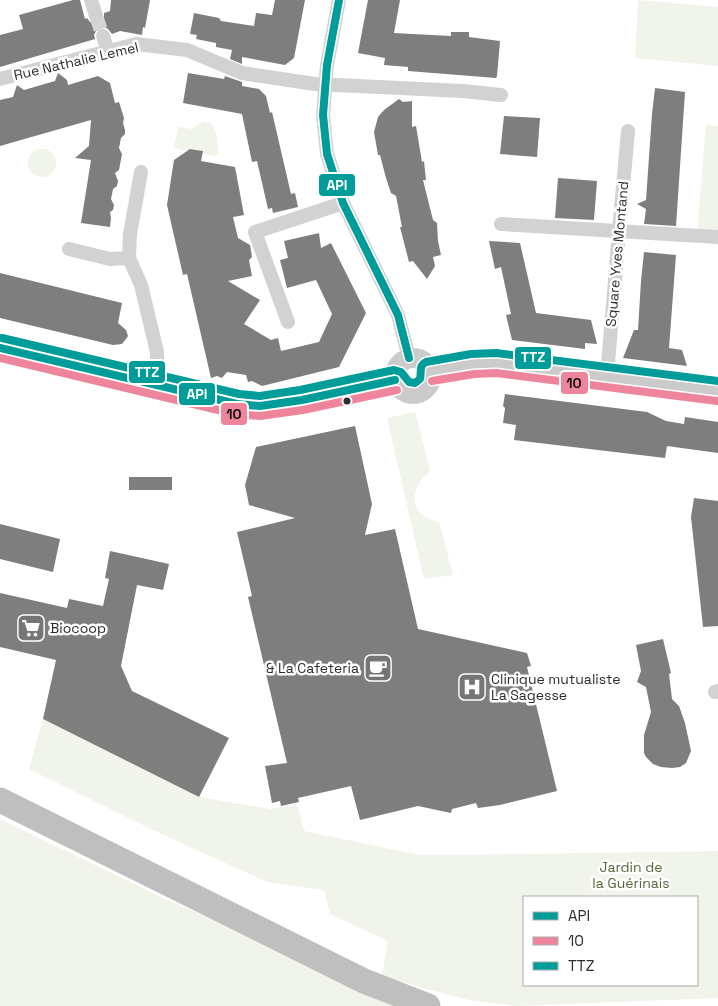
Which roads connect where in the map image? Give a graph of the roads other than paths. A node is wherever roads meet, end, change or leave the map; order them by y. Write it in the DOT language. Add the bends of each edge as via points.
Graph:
graph roads {
  1 [pos="91,0"];
  2 [pos="339,0"];
  3 [pos="96,16"];
  4 [pos="103,36"];
  5 [pos="108,52"];
  6 [pos="0,79"];
  7 [pos="326,85"];
  8 [pos="501,95"];
  9 [pos="628,131"];
  10 [pos="142,172"];
  11 [pos="343,204"];
  12 [pos="501,224"];
  13 [pos="619,231"];
  14 [pos="718,237"];
  15 [pos="69,249"];
  16 [pos="129,258"];
  17 [pos="288,322"];
  18 [pos="0,348"];
  19 [pos="409,358"];
  20 [pos="430,371"];
  21 [pos="607,377"];
  22 [pos="396,380"];
  23 [pos="155,384"];
  24 [pos="718,391"];
  25 [pos="0,800"];
  26 [pos="428,1006"];
  1 -- 3 [label="street"];
  2 -- 7 [label="street"];
  4 -- 5 [label="street"];
  5 -- 6 [label="street, Rue Nathalie Lemel"];
  5 -- 7 [label="street, Rue Nathalie Lemel" via="136,44 169,47 187,50 242,73"];
  7 -- 8 [label="street"];
  7 -- 11 [label="street" via="323,116 327,154"];
  9 -- 13 [label="street, Square Yves Montand"];
  10 -- 16 [label="street" via="130,234"];
  11 -- 17 [label="street" via="255,232"];
  11 -- 19 [label="street" via="398,315"];
  12 -- 13 [label="street"];
  13 -- 14 [label="street"];
  13 -- 21 [label="street, Square Yves Montand"];
  15 -- 16 [label="street" via="110,259"];
  16 -- 23 [label="street" via="141,285 157,352"];
  18 -- 23 [label="street"];
  19 -- 20 [label="street" via="423,360"];
  19 -- 22 [label="street" via="396,370"];
  20 -- 21 [label="street" via="496,363"];
  20 -- 22 [label="street" via="431,380 420,392 405,392"];
  21 -- 24 [label="street"];
  22 -- 23 [label="street" via="260,406 237,404"];
  25 -- 26 [label="highway" via="364,981"];
}
